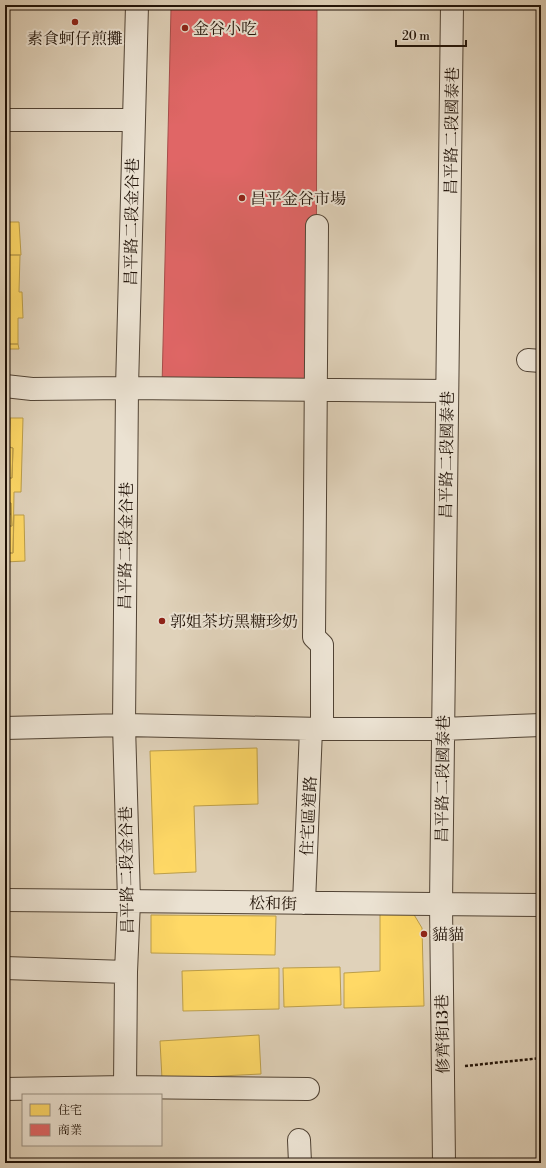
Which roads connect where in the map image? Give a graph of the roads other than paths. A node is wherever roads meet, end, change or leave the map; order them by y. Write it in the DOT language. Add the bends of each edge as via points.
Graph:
graph roads {
  1 [pos="137,5"];
  2 [pos="452,5"];
  3 [pos="5,120"];
  4 [pos="133,120"];
  5 [pos="317,226"];
  6 [pos="5,386"];
  7 [pos="127,388"];
  8 [pos="317,390"];
  9 [pos="447,391"];
  10 [pos="124,725"];
  11 [pos="541,726"];
  12 [pos="5,728"];
  13 [pos="317,729"];
  14 [pos="443,729"];
  15 [pos="5,900"];
  16 [pos="129,901"];
  17 [pos="304,903"];
  18 [pos="441,904"];
  19 [pos="541,905"];
  20 [pos="5,968"];
  21 [pos="126,972"];
  22 [pos="125,1087"];
  23 [pos="5,1089"];
  24 [pos="308,1089"];
  25 [pos="299,1140"];
  26 [pos="300,1163"];
  27 [pos="444,1163"];
  1 -- 4 [label="street, 昌平路二段金谷巷"];
  2 -- 9 [label="street, 昌平路二段國泰巷"];
  3 -- 4 [label="street"];
  4 -- 7 [label="street, 昌平路二段金谷巷"];
  5 -- 8 [label="street, 住宅區道路"];
  6 -- 7 [label="street" via="32,389"];
  7 -- 8 [label="street"];
  7 -- 10 [label="street, 昌平路二段金谷巷"];
  8 -- 9 [label="street"];
  8 -- 13 [label="street, 住宅區道路" via="314,637 322,645"];
  9 -- 14 [label="street, 昌平路二段國泰巷"];
  10 -- 12 [label="street"];
  10 -- 13 [label="street"];
  10 -- 16 [label="street, 昌平路二段金谷巷"];
  11 -- 14 [label="street"];
  13 -- 14 [label="street"];
  13 -- 17 [label="street, 住宅區道路"];
  14 -- 18 [label="street, 昌平路二段國泰巷"];
  15 -- 16 [label="street, 松和街"];
  16 -- 17 [label="street, 松和街"];
  16 -- 21 [label="street, 昌平路二段金谷巷"];
  17 -- 18 [label="street, 松和街"];
  18 -- 19 [label="street, 松和街"];
  18 -- 27 [label="street, 修齊街13巷"];
  20 -- 21 [label="street"];
  21 -- 22 [label="street, 昌平路二段金谷巷"];
  22 -- 23 [label="street"];
  22 -- 24 [label="street"];
  25 -- 26 [label="street"];
}
